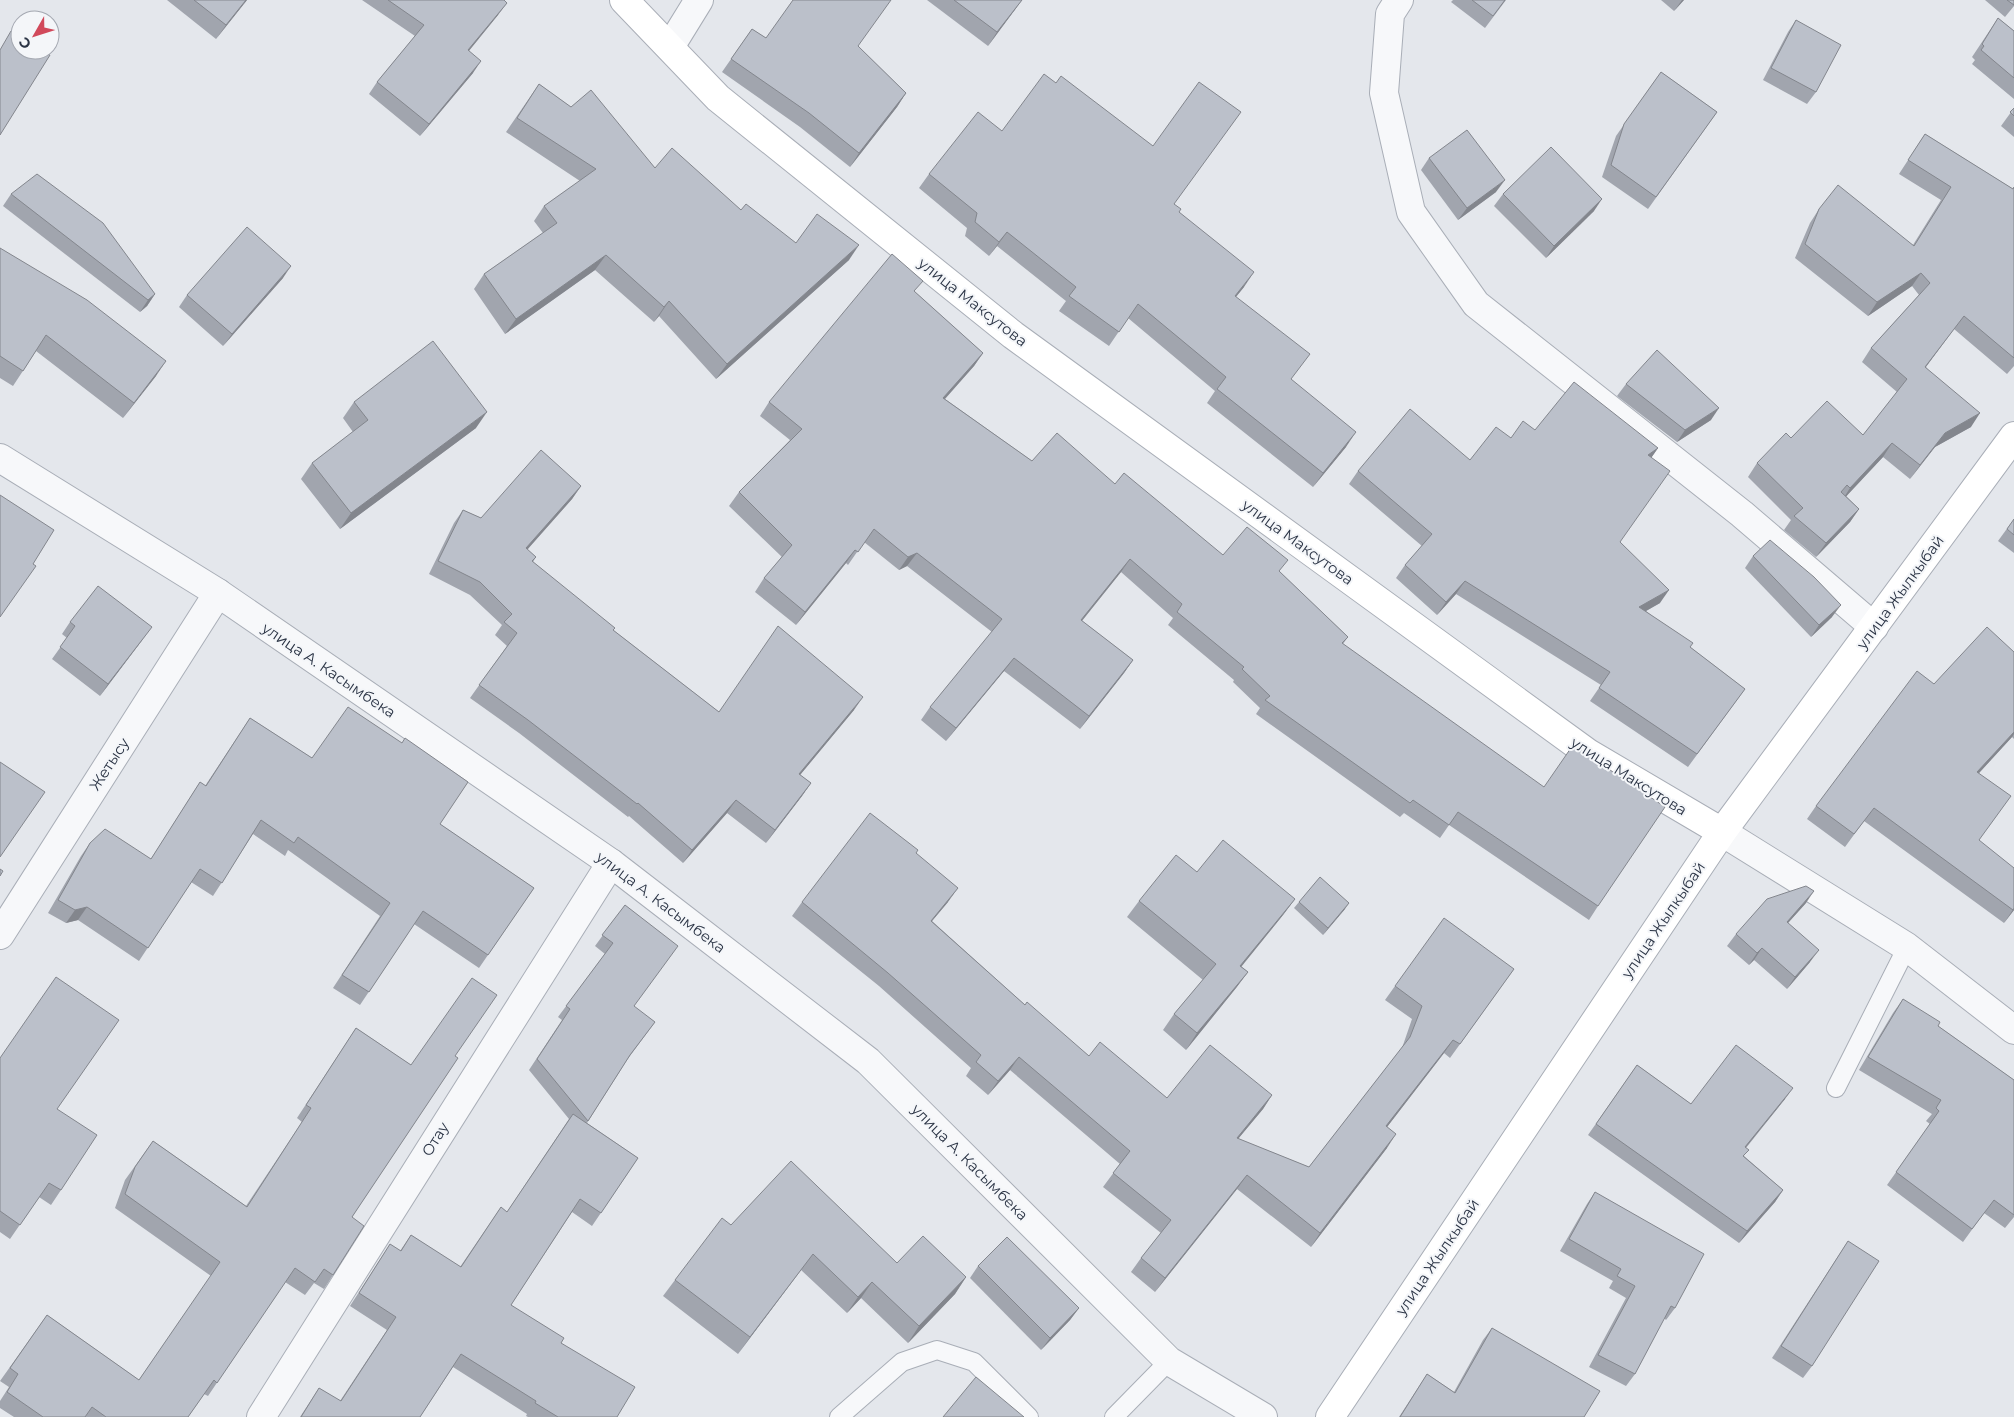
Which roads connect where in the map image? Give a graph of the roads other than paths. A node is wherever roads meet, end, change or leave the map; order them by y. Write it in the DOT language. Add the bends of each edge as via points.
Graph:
graph roads {
  1 [pos="624,0"];
  2 [pos="699,0"];
  3 [pos="1399,0"];
  4 [pos="670,47"];
  5 [pos="2014,436"];
  6 [pos="0,458"];
  7 [pos="218,594"];
  8 [pos="1874,627"];
  9 [pos="1722,832"];
  10 [pos="611,863"];
  11 [pos="0,935"];
  12 [pos="1906,947"];
  13 [pos="2014,1030"];
  14 [pos="1836,1088"];
  15 [pos="1168,1361"];
  16 [pos="261,1417"];
  17 [pos="839,1417"];
  18 [pos="1029,1417"];
  19 [pos="1114,1417"];
  20 [pos="1263,1417"];
  21 [pos="1330,1417"];
  1 -- 4 [label="street, улица Максутова"];
  2 -- 4 [label="street"];
  3 -- 8 [label="street" via="1390,14 1384,93 1411,212 1476,304 1742,514"];
  4 -- 9 [label="street, улица Максутова" via="718,98 1013,335 1588,753"];
  5 -- 8 [label="street, улица Жылкыбай"];
  6 -- 7 [label="street, улица А. Касымбека"];
  7 -- 10 [label="street, улица А. Касымбека"];
  7 -- 11 [label="street, Жетысу"];
  8 -- 9 [label="street, улица Жылкыбай"];
  9 -- 12 [label="street, улица Максутова"];
  9 -- 21 [label="street, улица Жылкыбай"];
  10 -- 15 [label="street, улица А. Касымбека" via="868,1061"];
  10 -- 16 [label="street, Отау"];
  12 -- 13 [label="street, улица Максутова"];
  12 -- 14 [label="lane"];
  15 -- 19 [label="lane"];
  15 -- 20 [label="street, улица А. Касымбека"];
  17 -- 18 [label="lane" via="902,1362 938,1350 974,1362"];
}
